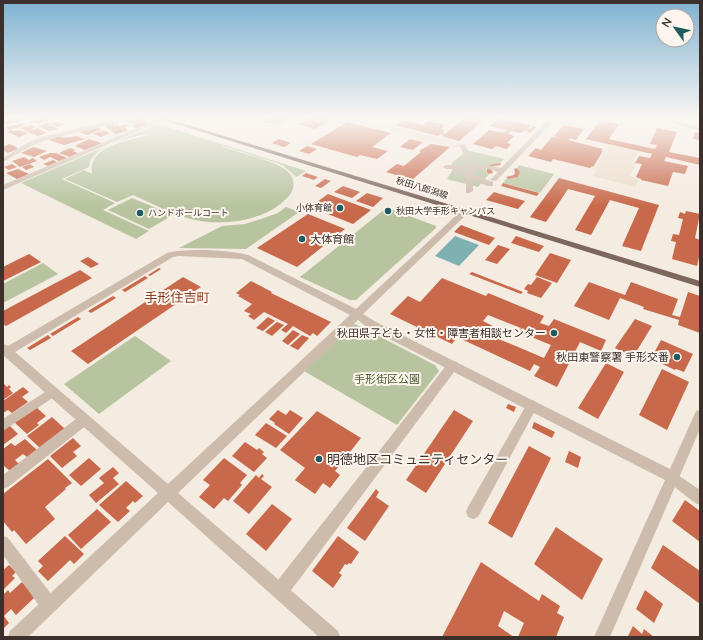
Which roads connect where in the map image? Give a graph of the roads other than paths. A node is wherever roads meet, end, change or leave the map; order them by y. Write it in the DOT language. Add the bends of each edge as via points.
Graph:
graph roads {
  1 [pos="24,148"];
  2 [pos="94,148"];
  3 [pos="258,148"];
  4 [pos="464,148"];
  5 [pos="525,148"];
  6 [pos="3,160"];
  7 [pos="470,168"];
  8 [pos="503,171"];
  9 [pos="470,176"];
  10 [pos="3,188"];
  11 [pos="469,191"];
  12 [pos="465,212"];
  13 [pos="700,284"];
  14 [pos="356,314"];
  15 [pos="4,352"];
  16 [pos="453,365"];
  17 [pos="53,392"];
  18 [pos="532,405"];
  19 [pos="700,415"];
  20 [pos="84,420"];
  21 [pos="3,426"];
  22 [pos="672,477"];
  23 [pos="3,483"];
  24 [pos="168,493"];
  25 [pos="700,498"];
  26 [pos="473,512"];
  27 [pos="3,543"];
  28 [pos="280,591"];
  29 [pos="49,605"];
  30 [pos="16,637"];
  31 [pos="332,637"];
  32 [pos="602,637"];
  1 -- 6 [label="street"];
  2 -- 10 [label="street"];
  3 -- 12 [label="main road, 秋田八郎潟線"];
  4 -- 7 [label="street" via="468,153"];
  5 -- 8 [label="street"];
  7 -- 8 [label="street" via="488,167"];
  7 -- 9 [label="street"];
  7 -- 9 [label="street" via="446,168"];
  8 -- 9 [label="street" via="492,182"];
  9 -- 11 [label="street"];
  12 -- 13 [label="main road, 秋田八郎潟線"];
  12 -- 14 [label="street"];
  14 -- 15 [label="street" via="245,257 233,254 175,254 161,259"];
  14 -- 16 [label="street" via="372,325"];
  14 -- 24 [label="street"];
  15 -- 17 [label="street"];
  16 -- 18 [label="street"];
  16 -- 28 [label="street"];
  17 -- 20 [label="street"];
  17 -- 21 [label="street"];
  18 -- 22 [label="street"];
  18 -- 26 [label="street"];
  19 -- 22 [label="street"];
  20 -- 23 [label="street"];
  20 -- 24 [label="street"];
  22 -- 25 [label="street"];
  22 -- 32 [label="street"];
  24 -- 28 [label="street"];
  24 -- 29 [label="street"];
  27 -- 29 [label="street"];
  28 -- 31 [label="street"];
  29 -- 30 [label="street"];
}
